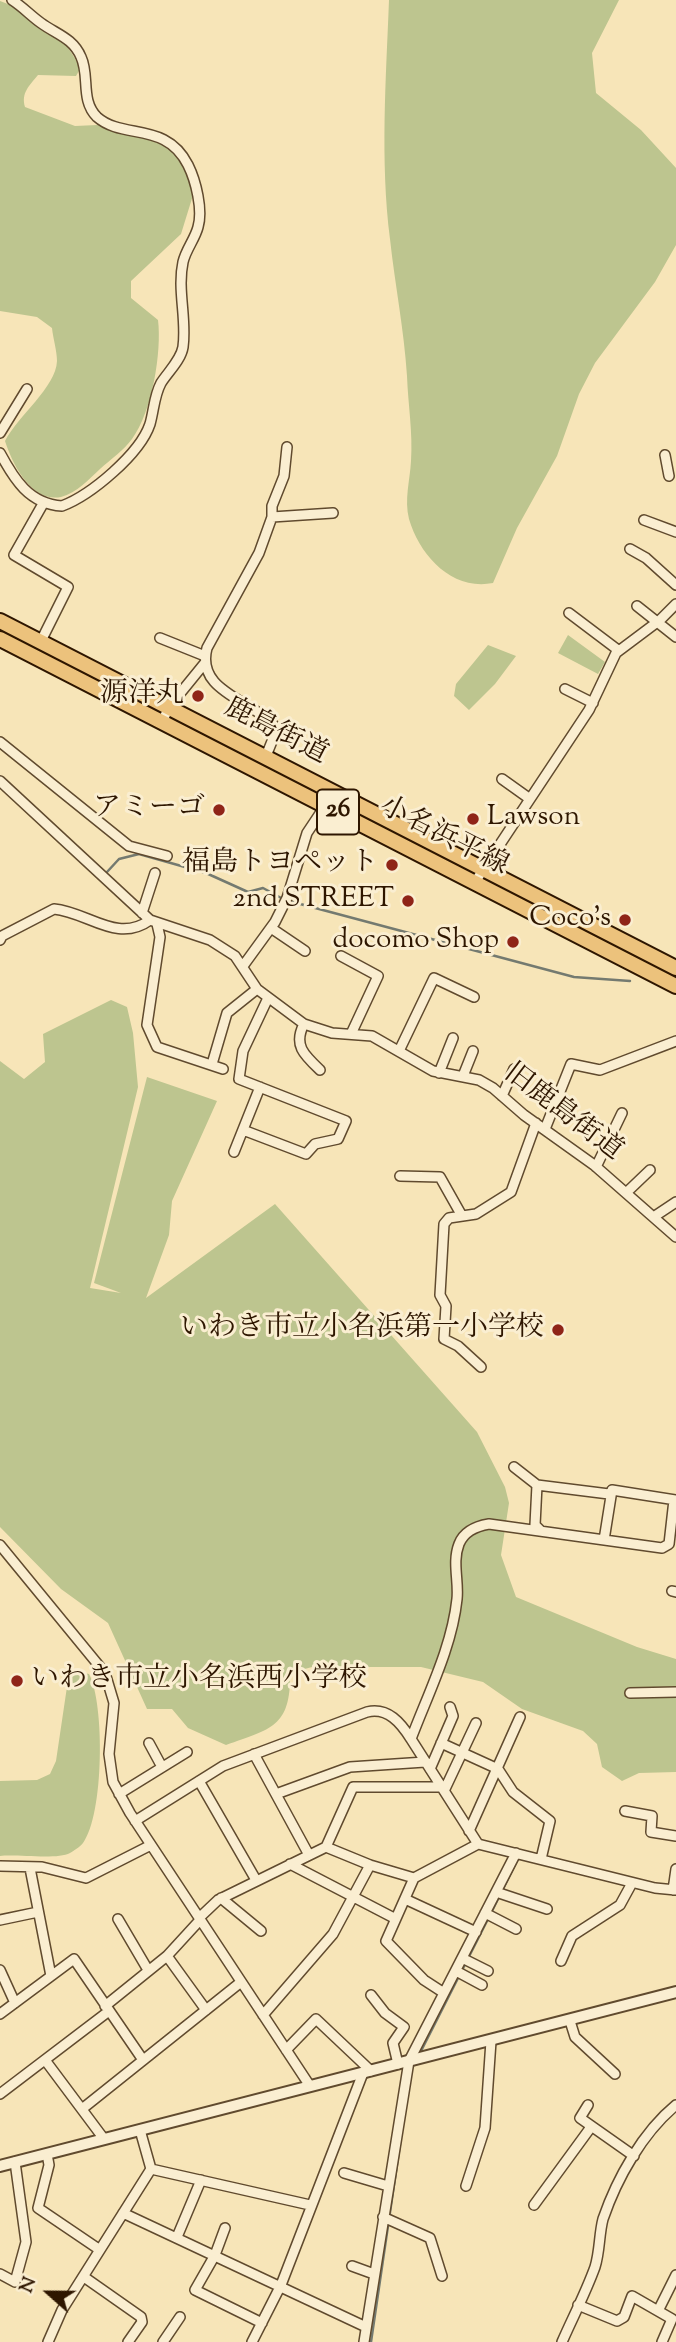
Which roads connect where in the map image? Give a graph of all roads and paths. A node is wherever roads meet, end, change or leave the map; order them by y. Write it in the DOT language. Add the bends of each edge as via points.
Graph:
graph roads {
  1 [pos="12,0"];
  2 [pos="27,389"];
  3 [pos="0,433"];
  4 [pos="287,447"];
  5 [pos="0,453"];
  6 [pos="666,455"];
  7 [pos="669,476"];
  8 [pos="44,502"];
  9 [pos="333,513"];
  10 [pos="272,517"];
  11 [pos="644,520"];
  12 [pos="676,532"];
  13 [pos="630,549"];
  14 [pos="676,584"];
  15 [pos="676,604"];
  16 [pos="637,606"];
  17 [pos="569,613"];
  18 [pos="0,621"];
  19 [pos="656,622"];
  20 [pos="676,637"];
  21 [pos="160,638"];
  22 [pos="0,639"];
  23 [pos="41,641"];
  24 [pos="618,650"];
  25 [pos="204,660"];
  26 [pos="565,689"];
  27 [pos="593,703"];
  28 [pos="169,707"];
  29 [pos="162,722"];
  30 [pos="0,742"];
  31 [pos="267,756"];
  32 [pos="502,779"];
  33 [pos="0,781"];
  34 [pos="335,791"];
  35 [pos="530,799"];
  36 [pos="324,805"];
  37 [pos="167,856"];
  38 [pos="484,868"];
  39 [pos="155,873"];
  40 [pos="475,882"];
  41 [pos="142,913"];
  42 [pos="153,922"];
  43 [pos="271,928"];
  44 [pos="1,937"];
  45 [pos="305,951"];
  46 [pos="341,956"];
  47 [pos="243,966"];
  48 [pos="676,968"];
  49 [pos="676,986"];
  50 [pos="257,989"];
  51 [pos="474,997"];
  52 [pos="268,998"];
  53 [pos="304,1024"];
  54 [pos="351,1034"];
  55 [pos="453,1038"];
  56 [pos="676,1041"];
  57 [pos="399,1051"];
  58 [pos="473,1051"];
  59 [pos="212,1065"];
  60 [pos="223,1069"];
  61 [pos="514,1069"];
  62 [pos="320,1070"];
  63 [pos="439,1073"];
  64 [pos="463,1076"];
  65 [pos="260,1087"];
  66 [pos="502,1096"];
  67 [pos="622,1113"];
  68 [pos="536,1123"];
  69 [pos="545,1129"];
  70 [pos="243,1130"];
  71 [pos="234,1152"];
  72 [pos="596,1167"];
  73 [pos="650,1170"];
  74 [pos="400,1176"];
  75 [pos="627,1192"];
  76 [pos="676,1202"];
  77 [pos="462,1216"];
  78 [pos="656,1216"];
  79 [pos="676,1237"];
  80 [pos="481,1367"];
  81 [pos="514,1466"];
  82 [pos="537,1485"];
  83 [pos="610,1494"];
  84 [pos="675,1500"];
  85 [pos="541,1531"];
  86 [pos="604,1540"];
  87 [pos="0,1545"];
  88 [pos="676,1692"];
  89 [pos="630,1693"];
  90 [pos="450,1707"];
  91 [pos="520,1717"];
  92 [pos="476,1723"];
  93 [pos="411,1739"];
  94 [pos="149,1743"];
  95 [pos="441,1743"];
  96 [pos="187,1752"];
  97 [pos="462,1753"];
  98 [pos="254,1754"];
  99 [pos="427,1766"];
  100 [pos="162,1767"];
  101 [pos="498,1769"];
  102 [pos="199,1781"];
  103 [pos="443,1789"];
  104 [pos="119,1794"];
  105 [pos="276,1794"];
  106 [pos="625,1811"];
  107 [pos="135,1821"];
  108 [pos="469,1831"];
  109 [pos="676,1836"];
  110 [pos="478,1844"];
  111 [pos="151,1846"];
  112 [pos="326,1847"];
  113 [pos="516,1853"];
  114 [pos="309,1855"];
  115 [pos="541,1859"];
  116 [pos="290,1864"];
  117 [pos="370,1865"];
  118 [pos="0,1866"];
  119 [pos="30,1868"];
  120 [pos="676,1870"];
  121 [pos="414,1878"];
  122 [pos="256,1880"];
  123 [pos="632,1882"];
  124 [pos="674,1890"];
  125 [pos="496,1892"];
  126 [pos="353,1896"];
  127 [pos="221,1898"];
  128 [pos="405,1899"];
  129 [pos="547,1909"];
  130 [pos="38,1912"];
  131 [pos="485,1913"];
  132 [pos="394,1918"];
  133 [pos="118,1919"];
  134 [pos="200,1919"];
  135 [pos="0,1920"];
  136 [pos="516,1929"];
  137 [pos="261,1931"];
  138 [pos="476,1932"];
  139 [pos="167,1956"];
  140 [pos="462,1958"];
  141 [pos="561,1961"];
  142 [pos="0,1970"];
  143 [pos="148,1970"];
  144 [pos="456,1971"];
  145 [pos="488,1971"];
  146 [pos="51,1976"];
  147 [pos="241,1982"];
  148 [pos="482,1985"];
  149 [pos="444,1993"];
  150 [pos="675,1993"];
  151 [pos="371,1995"];
  152 [pos="15,2003"];
  153 [pos="107,2008"];
  154 [pos="206,2010"];
  155 [pos="0,2014"];
  156 [pos="263,2015"];
  157 [pos="570,2021"];
  158 [pos="491,2041"];
  159 [pos="286,2050"];
  160 [pos="45,2060"];
  161 [pos="143,2060"];
  162 [pos="403,2063"];
  163 [pos="367,2072"];
  164 [pos="615,2074"];
  165 [pos="310,2087"];
  166 [pos="0,2094"];
  167 [pos="588,2105"];
  168 [pos="676,2105"];
  169 [pos="82,2109"];
  170 [pos="591,2127"];
  171 [pos="140,2130"];
  172 [pos="104,2139"];
  173 [pos="47,2154"];
  174 [pos="634,2156"];
  175 [pos="15,2162"];
  176 [pos="0,2166"];
  177 [pos="152,2169"];
  178 [pos="344,2173"];
  179 [pos="201,2180"];
  180 [pos="388,2186"];
  181 [pos="466,2186"];
  182 [pos="310,2205"];
  183 [pos="534,2205"];
  184 [pos="124,2213"];
  185 [pos="383,2217"];
  186 [pos="225,2228"];
  187 [pos="177,2237"];
  188 [pos="100,2250"];
  189 [pos="215,2255"];
  190 [pos="352,2266"];
  191 [pos="0,2274"];
  192 [pos="374,2274"];
  193 [pos="676,2275"];
  194 [pos="442,2276"];
  195 [pos="83,2277"];
  196 [pos="281,2285"];
  197 [pos="578,2305"];
  198 [pos="658,2311"];
  199 [pos="180,2317"];
  200 [pos="262,2323"];
  201 [pos="366,2328"];
  202 [pos="48,2342"];
  203 [pos="128,2342"];
  204 [pos="163,2342"];
  205 [pos="252,2342"];
  206 [pos="364,2342"];
  207 [pos="562,2342"];
  208 [pos="662,2342"];
  1 -- 8 [label="street" via="77,49 85,92 96,116 106,123 141,130 179,152 190,171 198,206 199,227 184,261 181,283 183,347 157,391 146,432 93,489 62,506"];
  2 -- 3 [label="street"];
  4 -- 10 [label="street"];
  5 -- 8 [label="street" via="24,490"];
  6 -- 7 [label="street"];
  8 -- 23 [label="street" via="14,555 68,587"];
  9 -- 10 [label="street"];
  10 -- 25 [label="street" via="259,553"];
  11 -- 12 [label="street"];
  13 -- 14 [label="street"];
  15 -- 19 [label="street"];
  16 -- 19 [label="street"];
  17 -- 24 [label="street"];
  18 -- 23 [label="main road, 鹿島街道 / 26"];
  19 -- 20 [label="street"];
  19 -- 24 [label="street"];
  21 -- 25 [label="street"];
  22 -- 29 [label="main road, 小名浜平線 / 26"];
  23 -- 28 [label="main road, 鹿島街道 / 26"];
  24 -- 27 [label="street"];
  25 -- 28 [label="street"];
  25 -- 31 [label="street" via="213,683 277,729"];
  26 -- 27 [label="street"];
  27 -- 35 [label="street"];
  28 -- 29 [label="street"];
  28 -- 31 [label="main road, 鹿島街道 / 26"];
  29 -- 36 [label="main road, 小名浜平線 / 26"];
  30 -- 37 [label="street" via="129,846"];
  31 -- 34 [label="main road, 鹿島街道 / 26"];
  32 -- 35 [label="street"];
  33 -- 41 [label="street, 旧鹿島街道"];
  34 -- 36 [label="street"];
  34 -- 38 [label="main road, 鹿島街道 / 26"];
  35 -- 38 [label="street"];
  36 -- 40 [label="main road, 小名浜平線 / 26"];
  36 -- 43 [label="street" via="307,833 286,900"];
  38 -- 40 [label="street"];
  38 -- 48 [label="main road, 鹿島街道 / 26"];
  39 -- 41 [label="street"];
  40 -- 49 [label="main road, 小名浜平線 / 26"];
  41 -- 42 [label="street, 旧鹿島街道"];
  42 -- 44 [label="street" via="116,930 54,909"];
  42 -- 47 [label="street, 旧鹿島街道" via="210,940"];
  42 -- 59 [label="street" via="160,937 147,1025 157,1047"];
  43 -- 45 [label="street"];
  43 -- 47 [label="street"];
  46 -- 54 [label="street" via="378,976"];
  47 -- 50 [label="street, 旧鹿島街道"];
  50 -- 52 [label="street, 旧鹿島街道"];
  50 -- 59 [label="street" via="227,1013"];
  51 -- 57 [label="street" via="434,978"];
  52 -- 53 [label="street, 旧鹿島街道"];
  52 -- 65 [label="street" via="243,1051 239,1079"];
  53 -- 54 [label="street, 旧鹿島街道"];
  53 -- 62 [label="street" via="297,1037 301,1050"];
  54 -- 57 [label="street, 旧鹿島街道" via="372,1036"];
  55 -- 63 [label="street"];
  56 -- 69 [label="street" via="600,1070 571,1064"];
  57 -- 63 [label="street, 旧鹿島街道"];
  58 -- 64 [label="street"];
  59 -- 60 [label="street"];
  61 -- 66 [label="street"];
  63 -- 64 [label="street, 旧鹿島街道"];
  64 -- 66 [label="street, 旧鹿島街道" via="479,1080"];
  65 -- 70 [label="street"];
  65 -- 70 [label="street" via="346,1121 338,1139 315,1144 306,1154"];
  66 -- 68 [label="street, 旧鹿島街道"];
  67 -- 72 [label="street"];
  68 -- 69 [label="street, 旧鹿島街道"];
  68 -- 77 [label="street" via="511,1192 476,1214"];
  69 -- 72 [label="street, 旧鹿島街道"];
  70 -- 71 [label="street"];
  72 -- 75 [label="street, 旧鹿島街道"];
  73 -- 75 [label="street"];
  74 -- 77 [label="street" via="440,1177"];
  75 -- 78 [label="street, 旧鹿島街道"];
  76 -- 78 [label="street"];
  77 -- 80 [label="street" via="444,1224 440,1295 446,1306 444,1339"];
  78 -- 79 [label="street, 旧鹿島街道"];
  81 -- 82 [label="street"];
  82 -- 83 [label="street"];
  82 -- 85 [label="street" via="535,1525"];
  83 -- 84 [label="street" via="612,1490"];
  83 -- 86 [label="street"];
  84 -- 86 [label="street" via="666,1547"];
  85 -- 86 [label="street"];
  85 -- 93 [label="street" via="477,1526 459,1545 457,1599 447,1646"];
  87 -- 104 [label="street" via="105,1673 114,1703 109,1754"];
  88 -- 89 [label="street"];
  90 -- 95 [label="street" via="453,1716"];
  91 -- 101 [label="street"];
  92 -- 97 [label="street"];
  93 -- 98 [label="street" via="394,1718 373,1710"];
  93 -- 99 [label="street"];
  94 -- 100 [label="street"];
  95 -- 97 [label="street"];
  95 -- 99 [label="street"];
  96 -- 100 [label="street"];
  97 -- 101 [label="street"];
  97 -- 103 [label="street"];
  98 -- 102 [label="street"];
  98 -- 105 [label="street"];
  99 -- 103 [label="street"];
  99 -- 105 [label="street" via="350,1767"];
  100 -- 104 [label="street"];
  101 -- 108 [label="street"];
  101 -- 115 [label="street" via="509,1788 550,1821"];
  102 -- 107 [label="street"];
  102 -- 122 [label="street"];
  103 -- 108 [label="street"];
  103 -- 112 [label="street" via="353,1787"];
  104 -- 107 [label="street"];
  105 -- 114 [label="street"];
  106 -- 109 [label="street" via="652,1816 651,1832"];
  107 -- 111 [label="street"];
  108 -- 110 [label="street"];
  110 -- 113 [label="street"];
  110 -- 121 [label="street"];
  111 -- 119 [label="street" via="86,1878"];
  111 -- 134 [label="street"];
  112 -- 114 [label="street"];
  112 -- 117 [label="street"];
  113 -- 115 [label="street"];
  113 -- 125 [label="street"];
  114 -- 116 [label="street"];
  115 -- 123 [label="street"];
  116 -- 122 [label="street"];
  116 -- 126 [label="street"];
  117 -- 121 [label="street"];
  117 -- 126 [label="street"];
  118 -- 119 [label="street"];
  119 -- 130 [label="street"];
  120 -- 124 [label="street"];
  121 -- 128 [label="street"];
  122 -- 127 [label="street"];
  123 -- 124 [label="street"];
  123 -- 141 [label="street" via="620,1905 572,1936"];
  125 -- 129 [label="street"];
  125 -- 131 [label="street"];
  126 -- 132 [label="street"];
  126 -- 156 [label="street" via="333,1934"];
  127 -- 134 [label="street"];
  127 -- 137 [label="street"];
  128 -- 132 [label="street"];
  128 -- 138 [label="street"];
  130 -- 135 [label="street"];
  130 -- 146 [label="street"];
  131 -- 136 [label="street"];
  131 -- 138 [label="street"];
  132 -- 149 [label="street" via="386,1935 388,1946"];
  133 -- 143 [label="street"];
  134 -- 139 [label="street"];
  134 -- 147 [label="street"];
  138 -- 140 [label="street"];
  139 -- 143 [label="street"];
  139 -- 154 [label="street"];
  140 -- 144 [label="street"];
  140 -- 145 [label="street"];
  142 -- 152 [label="street"];
  143 -- 153 [label="street"];
  144 -- 148 [label="street"];
  144 -- 149 [label="street"];
  146 -- 152 [label="street"];
  146 -- 153 [label="street" via="74,1959"];
  147 -- 154 [label="street"];
  147 -- 156 [label="street"];
  149 -- 162 [label="street"];
  150 -- 157 [label="street"];
  151 -- 162 [label="street" via="404,2027 393,2043"];
  152 -- 155 [label="street"];
  153 -- 160 [label="street"];
  153 -- 161 [label="street"];
  154 -- 161 [label="street"];
  156 -- 159 [label="street"];
  157 -- 158 [label="street"];
  157 -- 164 [label="street" via="575,2037"];
  158 -- 162 [label="street"];
  158 -- 181 [label="street" via="485,2128"];
  159 -- 163 [label="street" via="316,2019"];
  159 -- 165 [label="street"];
  160 -- 166 [label="street"];
  160 -- 169 [label="street"];
  161 -- 169 [label="street"];
  162 -- 163 [label="street"];
  162 -- 180 [label="street"];
  163 -- 165 [label="street"];
  163 -- 182 [label="street"];
  165 -- 171 [label="street"];
  167 -- 170 [label="street" via="580,2118"];
  168 -- 174 [label="street"];
  169 -- 172 [label="street"];
  170 -- 174 [label="street"];
  170 -- 183 [label="street"];
  171 -- 172 [label="street"];
  171 -- 177 [label="street"];
  172 -- 173 [label="street"];
  173 -- 175 [label="street"];
  173 -- 188 [label="street" via="49,2165 38,2208"];
  174 -- 197 [label="street" via="603,2221 595,2266"];
  175 -- 176 [label="street"];
  175 -- 191 [label="street" via="26,2242 15,2282"];
  177 -- 179 [label="street"];
  177 -- 184 [label="street"];
  178 -- 180 [label="street"];
  179 -- 182 [label="street"];
  179 -- 187 [label="street"];
  180 -- 185 [label="street"];
  182 -- 196 [label="street"];
  184 -- 187 [label="street"];
  184 -- 188 [label="street"];
  185 -- 192 [label="street"];
  185 -- 194 [label="street" via="430,2238"];
  186 -- 189 [label="street"];
  187 -- 189 [label="street"];
  188 -- 195 [label="street"];
  189 -- 196 [label="street"];
  189 -- 200 [label="street" via="195,2290"];
  190 -- 192 [label="street"];
  192 -- 201 [label="street"];
  193 -- 198 [label="street"];
  195 -- 202 [label="street"];
  195 -- 203 [label="street" via="141,2317"];
  196 -- 200 [label="street"];
  196 -- 201 [label="street"];
  197 -- 198 [label="street" via="617,2320 624,2317 632,2296"];
  197 -- 207 [label="street"];
  198 -- 208 [label="street" via="672,2319"];
  199 -- 204 [label="street"];
  200 -- 205 [label="street"];
  201 -- 206 [label="street"];
}
